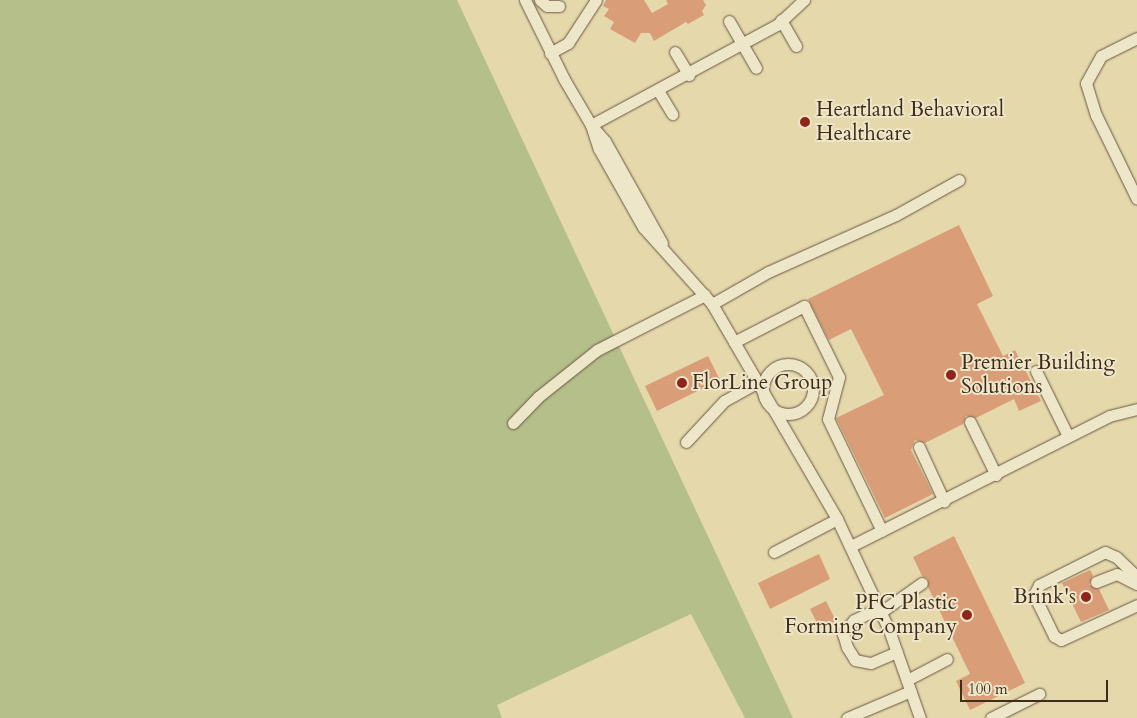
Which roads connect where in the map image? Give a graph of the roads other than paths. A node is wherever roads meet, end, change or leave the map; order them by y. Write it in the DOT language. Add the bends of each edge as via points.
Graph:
graph roads {
  1 [pos="525,0"];
  2 [pos="540,0"];
  3 [pos="596,0"];
  4 [pos="804,0"];
  5 [pos="559,6"];
  6 [pos="781,20"];
  7 [pos="729,21"];
  8 [pos="1137,38"];
  9 [pos="742,45"];
  10 [pos="796,46"];
  11 [pos="675,52"];
  12 [pos="550,53"];
  13 [pos="756,68"];
  14 [pos="689,75"];
  15 [pos="658,92"];
  16 [pos="672,114"];
  17 [pos="591,126"];
  18 [pos="960,180"];
  19 [pos="1137,199"];
  20 [pos="708,299"];
  21 [pos="734,342"];
  22 [pos="1036,371"];
  23 [pos="756,382"];
  24 [pos="766,402"];
  25 [pos="1137,410"];
  26 [pos="970,422"];
  27 [pos="514,423"];
  28 [pos="1068,436"];
  29 [pos="686,442"];
  30 [pos="918,447"];
  31 [pos="996,475"];
  32 [pos="944,500"];
  33 [pos="837,519"];
  34 [pos="882,531"];
  35 [pos="851,546"];
  36 [pos="774,552"];
  37 [pos="1137,577"];
  38 [pos="1096,582"];
  39 [pos="922,583"];
  40 [pos="1137,584"];
  41 [pos="1137,605"];
  42 [pos="880,610"];
  43 [pos="897,652"];
  44 [pos="947,659"];
  45 [pos="907,680"];
  46 [pos="911,691"];
  47 [pos="1039,694"];
  48 [pos="847,718"];
  49 [pos="920,718"];
  50 [pos="991,718"];
  1 -- 12 [label="street"];
  2 -- 5 [label="street" via="547,6"];
  3 -- 12 [label="street" via="568,43"];
  4 -- 6 [label="street"];
  6 -- 9 [label="street"];
  6 -- 10 [label="street"];
  7 -- 9 [label="street"];
  8 -- 19 [label="street" via="1102,56 1086,83 1096,115"];
  9 -- 13 [label="street"];
  9 -- 14 [label="street"];
  11 -- 14 [label="street"];
  12 -- 17 [label="street"];
  14 -- 15 [label="street"];
  15 -- 16 [label="street"];
  15 -- 17 [label="street"];
  17 -- 20 [label="street" via="605,141 669,256"];
  18 -- 20 [label="street" via="896,215"];
  20 -- 21 [label="street"];
  20 -- 27 [label="street" via="597,350 538,397"];
  21 -- 23 [label="street"];
  21 -- 34 [label="street" via="804,306 839,377 828,419"];
  22 -- 28 [label="street"];
  23 -- 24 [label="street"];
  23 -- 29 [label="street" via="724,401"];
  24 -- 24 [label="street" via="786,414 801,409 811,397 808,374 794,365 778,366 766,377 763,385"];
  24 -- 33 [label="street"];
  25 -- 28 [label="street" via="1119,411"];
  26 -- 31 [label="street"];
  28 -- 31 [label="street"];
  30 -- 32 [label="street"];
  31 -- 32 [label="street"];
  32 -- 34 [label="street"];
  33 -- 35 [label="street"];
  33 -- 36 [label="street"];
  34 -- 35 [label="street"];
  35 -- 42 [label="street"];
  37 -- 41 [label="street" via="1116,557 1104,552 1039,585 1034,595 1054,636 1061,640"];
  38 -- 40 [label="street" via="1118,574"];
  39 -- 42 [label="street"];
  42 -- 43 [label="street"];
  42 -- 43 [label="street" via="854,620 843,634 847,647 855,660 870,663"];
  43 -- 45 [label="street"];
  44 -- 45 [label="street"];
  45 -- 46 [label="street"];
  46 -- 48 [label="street"];
  46 -- 49 [label="street"];
  47 -- 50 [label="street"];
}
